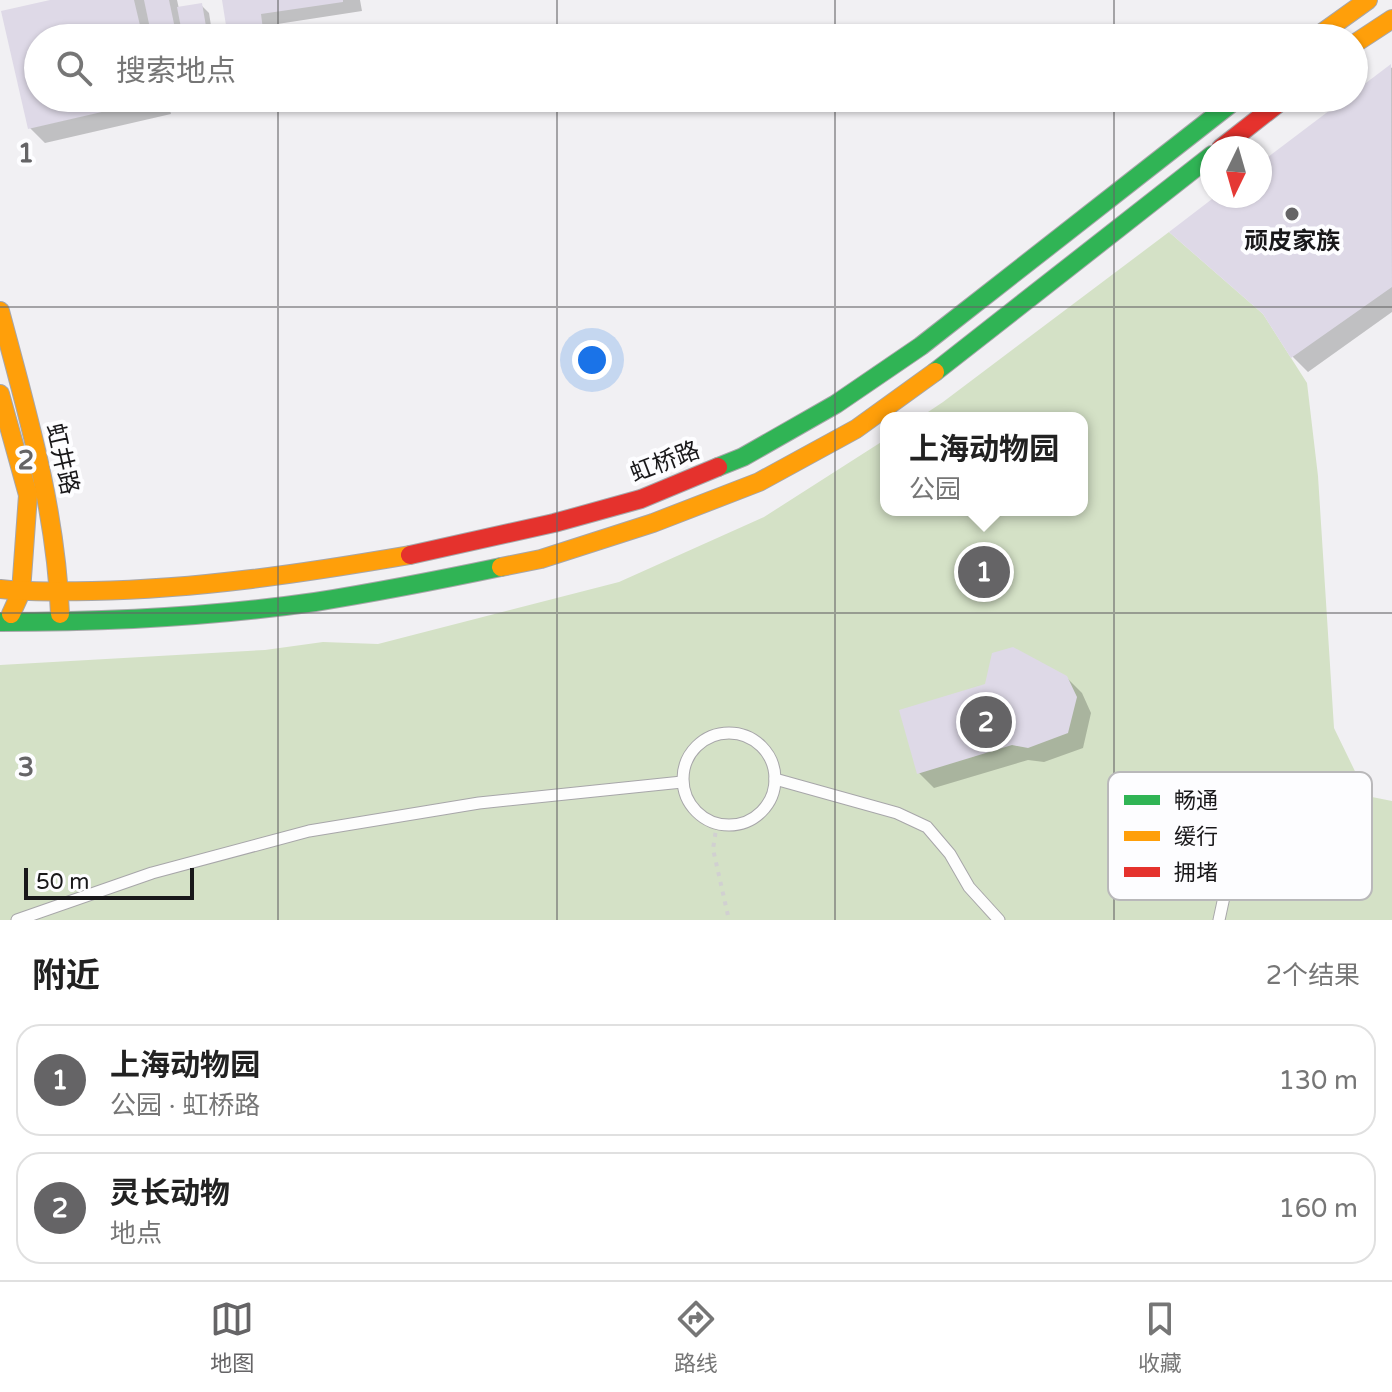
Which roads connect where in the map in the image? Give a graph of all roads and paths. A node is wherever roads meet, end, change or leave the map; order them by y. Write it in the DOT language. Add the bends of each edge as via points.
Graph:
graph roads {
  1 [pos="1368,0"];
  2 [pos="1392,19"];
  3 [pos="1335,24"];
  4 [pos="1368,35"];
  5 [pos="1220,112"];
  6 [pos="1267,112"];
  7 [pos="1236,136"];
  8 [pos="1200,164"];
  9 [pos="0,311"];
  10 [pos="0,394"];
  11 [pos="0,589"];
  12 [pos="21,592"];
  13 [pos="60,592"];
  14 [pos="60,622"];
  15 [pos="2,625"];
  16 [pos="775,779"];
  17 [pos="682,782"];
  18 [pos="717,823"];
  19 [pos="1223,900"];
  20 [pos="17,920"];
  21 [pos="729,920"];
  22 [pos="999,920"];
  23 [pos="1219,920"];
  1 -- 3 [label="main road"];
  2 -- 4 [label="main road"];
  5 -- 13 [label="main road, 虹桥路" via="921,346 836,404 743,457 641,499 425,553 197,586"];
  6 -- 7 [label="main road"];
  8 -- 14 [label="main road" via="856,429 759,482 541,559 430,582 198,615"];
  9 -- 13 [label="main road, 虹井路" via="47,490"];
  10 -- 12 [label="main road, 虹井路" via="28,495"];
  11 -- 12 [label="main road, 虹桥路"];
  12 -- 13 [label="main road, 虹桥路"];
  12 -- 15 [label="main road, 虹井路"];
  13 -- 14 [label="main road, 虹井路"];
  14 -- 15 [label="main road"];
  16 -- 17 [label="lane" via="762,746 729,733 697,746 684,766"];
  16 -- 18 [label="lane" via="769,802 752,819"];
  16 -- 22 [label="lane" via="897,813 927,827"];
  17 -- 18 [label="lane" via="696,811"];
  17 -- 20 [label="lane" via="479,803 309,831 152,873"];
  18 -- 21 [label="path" via="713,849"];
  19 -- 23 [label="lane"];
}
